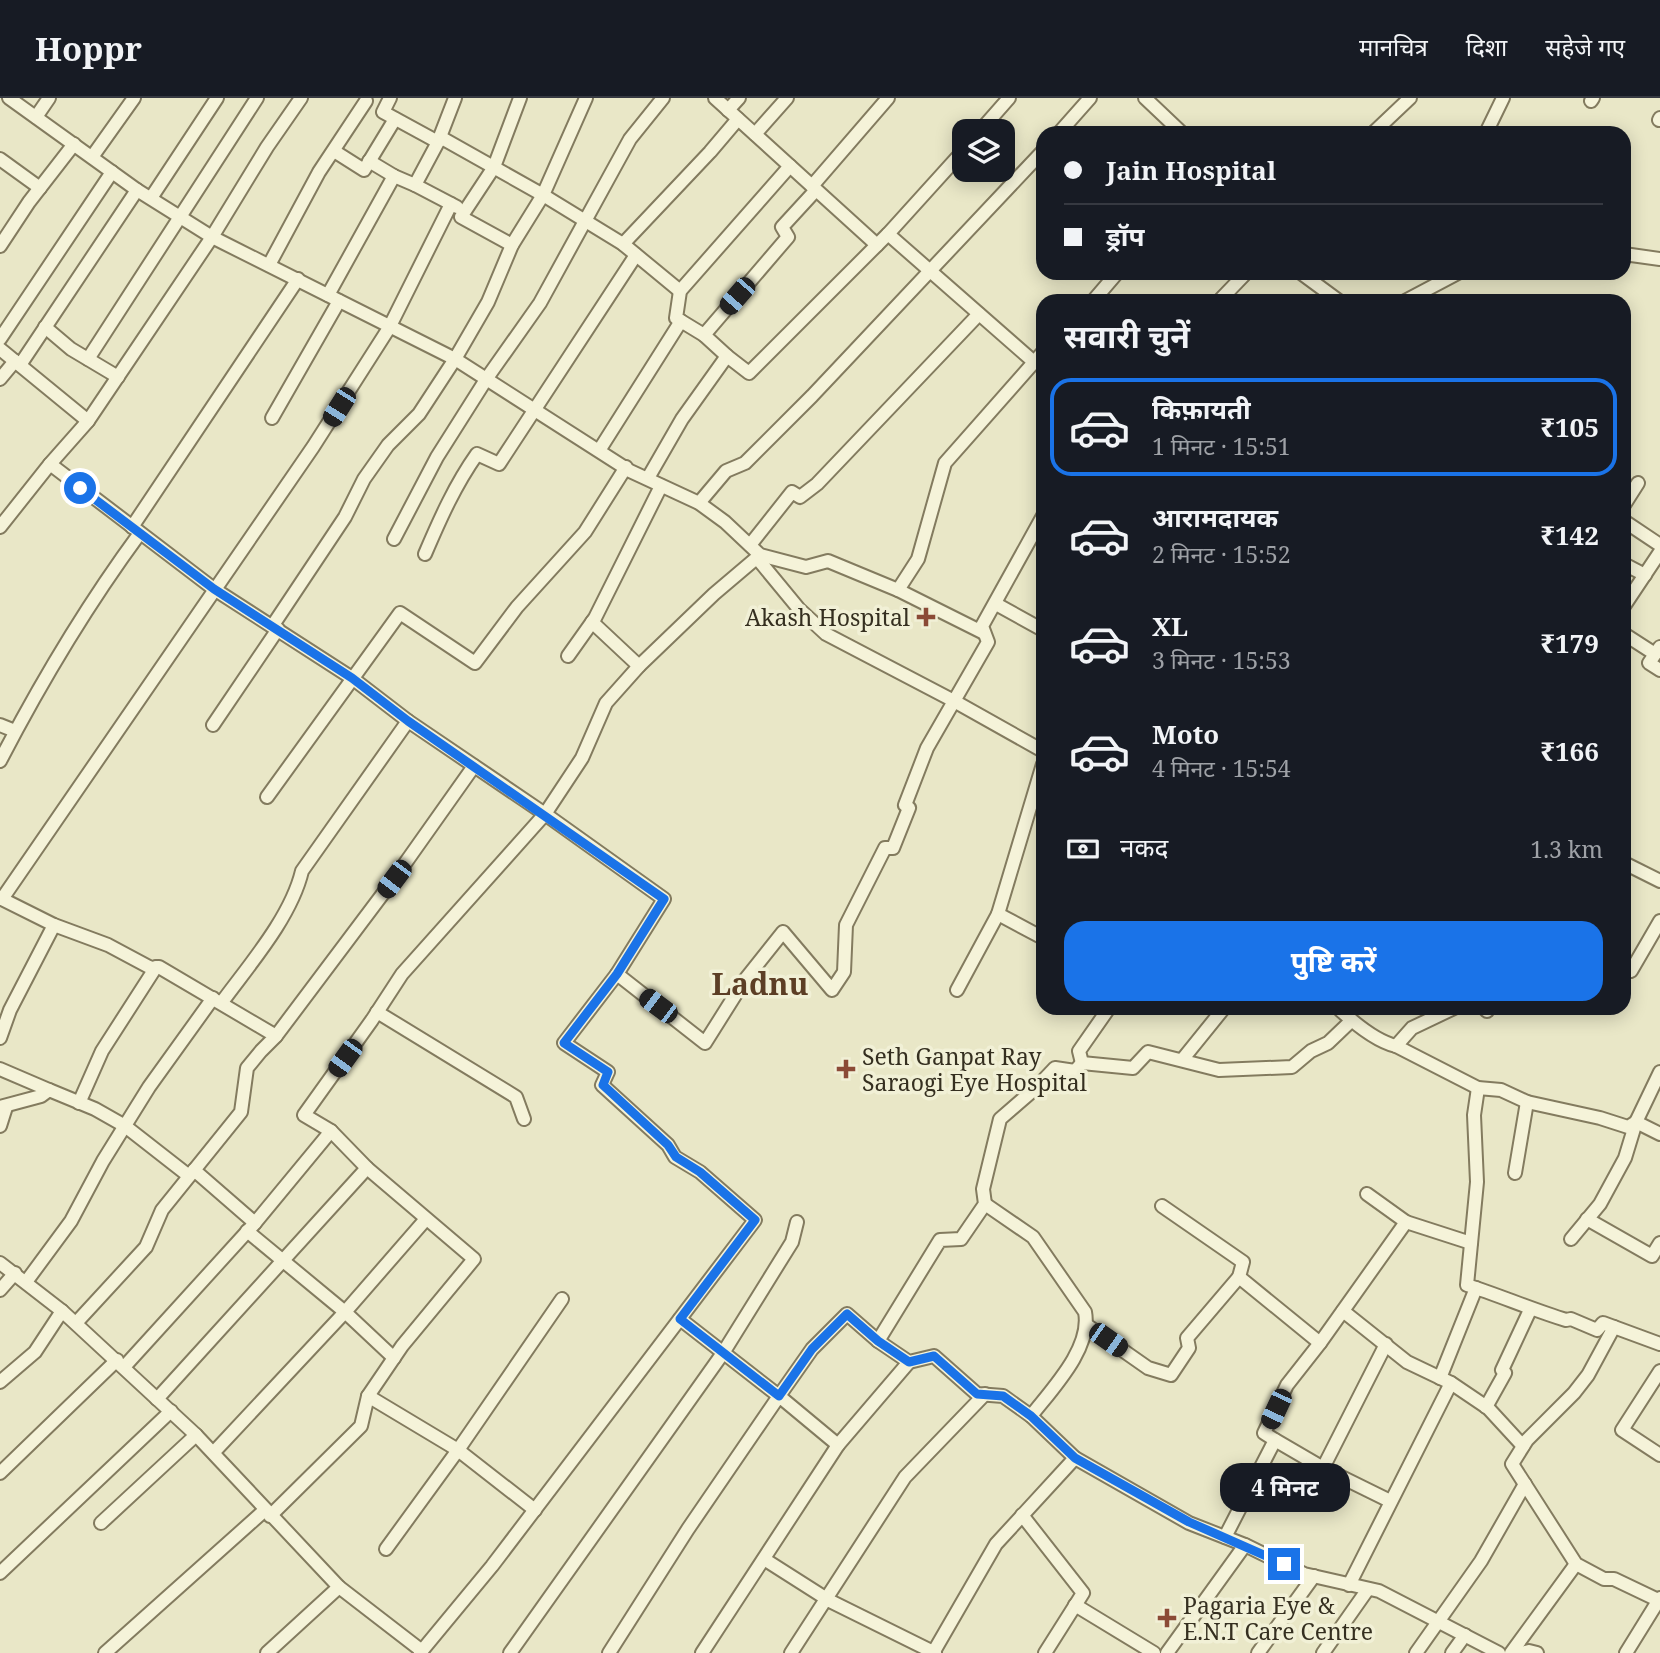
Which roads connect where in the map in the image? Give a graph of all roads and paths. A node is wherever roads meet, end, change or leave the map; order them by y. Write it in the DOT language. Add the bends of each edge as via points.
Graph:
graph roads {
  1 [pos="9,98"];
  2 [pos="49,98"];
  3 [pos="134,98"];
  4 [pos="217,98"];
  5 [pos="257,98"];
  6 [pos="301,98"];
  7 [pos="390,98"];
  8 [pos="455,98"];
  9 [pos="520,98"];
  10 [pos="586,98"];
  11 [pos="663,98"];
  12 [pos="715,98"];
  13 [pos="739,98"];
  14 [pos="786,98"];
  15 [pos="888,98"];
  16 [pos="1009,98"];
  17 [pos="1090,98"];
  18 [pos="1144,98"];
  19 [pos="1410,98"];
  20 [pos="1503,98"];
  21 [pos="363,100"];
  22 [pos="733,114"];
  23 [pos="389,116"];
  24 [pos="36,117"];
  25 [pos="991,119"];
  26 [pos="1065,126"];
  27 [pos="1174,126"];
  28 [pos="1380,126"];
  29 [pos="1489,126"];
  30 [pos="755,134"];
  31 [pos="439,140"];
  32 [pos="74,144"];
  33 [pos="334,151"];
  34 [pos="92,157"];
  35 [pos="1036,157"];
  36 [pos="0,159"];
  37 [pos="369,161"];
  38 [pos="952,163"];
  39 [pos="790,166"];
  40 [pos="494,167"];
  41 [pos="112,172"];
  42 [pos="394,176"];
  43 [pos="415,185"];
  44 [pos="40,188"];
  45 [pos="814,188"];
  46 [pos="137,190"];
  47 [pos="543,195"];
  48 [pos="151,198"];
  49 [pos="451,204"];
  50 [pos="466,211"];
  51 [pos="180,216"];
  52 [pos="586,221"];
  53 [pos="888,234"];
  54 [pos="212,237"];
  55 [pos="623,244"];
  56 [pos="877,245"];
  57 [pos="0,246"];
  58 [pos="512,246"];
  59 [pos="636,255"];
  60 [pos="1631,255"];
  61 [pos="1660,258"];
  62 [pos="269,265"];
  63 [pos="930,271"];
  64 [pos="298,279"];
  65 [pos="1111,280"];
  66 [pos="1239,280"];
  67 [pos="1310,280"];
  68 [pos="1445,280"];
  69 [pos="680,291"];
  70 [pos="1098,294"];
  71 [pos="1226,294"];
  72 [pos="1330,294"];
  73 [pos="1418,294"];
  74 [pos="334,298"];
  75 [pos="979,314"];
  76 [pos="681,321"];
  77 [pos="45,327"];
  78 [pos="389,328"];
  79 [pos="704,335"];
  80 [pos="0,339"];
  81 [pos="0,349"];
  82 [pos="727,356"];
  83 [pos="1036,356"];
  84 [pos="88,359"];
  85 [pos="455,359"];
  86 [pos="1036,359"];
  87 [pos="17,363"];
  88 [pos="118,377"];
  89 [pos="487,378"];
  90 [pos="0,379"];
  91 [pos="535,409"];
  92 [pos="272,418"];
  93 [pos="88,421"];
  94 [pos="600,449"];
  95 [pos="50,464"];
  96 [pos="626,467"];
  97 [pos="648,478"];
  98 [pos="1638,483"];
  99 [pos="661,486"];
  100 [pos="1631,494"];
  101 [pos="699,503"];
  102 [pos="1631,526"];
  103 [pos="0,527"];
  104 [pos="1036,529"];
  105 [pos="136,530"];
  106 [pos="394,539"];
  107 [pos="750,545"];
  108 [pos="1660,545"];
  109 [pos="1660,552"];
  110 [pos="425,554"];
  111 [pos="759,557"];
  112 [pos="1631,568"];
  113 [pos="1645,575"];
  114 [pos="214,589"];
  115 [pos="898,590"];
  116 [pos="1631,596"];
  117 [pos="996,604"];
  118 [pos="592,622"];
  119 [pos="1036,626"];
  120 [pos="275,627"];
  121 [pos="984,633"];
  122 [pos="1631,638"];
  123 [pos="1658,651"];
  124 [pos="568,656"];
  125 [pos="639,666"];
  126 [pos="1660,670"];
  127 [pos="352,678"];
  128 [pos="954,701"];
  129 [pos="408,721"];
  130 [pos="0,725"];
  131 [pos="213,725"];
  132 [pos="16,731"];
  133 [pos="1036,747"];
  134 [pos="0,761"];
  135 [pos="474,766"];
  136 [pos="1036,787"];
  137 [pos="267,797"];
  138 [pos="545,814"];
  139 [pos="1631,866"];
  140 [pos="1660,881"];
  141 [pos="1,899"];
  142 [pos="998,914"];
  143 [pos="1660,921"];
  144 [pos="54,925"];
  145 [pos="1036,934"];
  146 [pos="156,967"];
  147 [pos="1631,971"];
  148 [pos="617,974"];
  149 [pos="957,989"];
  150 [pos="218,1000"];
  151 [pos="377,1012"];
  152 [pos="1104,1015"];
  153 [pos="1218,1015"];
  154 [pos="1346,1015"];
  155 [pos="1431,1015"];
  156 [pos="1352,1021"];
  157 [pos="276,1036"];
  158 [pos="0,1038"];
  159 [pos="1396,1046"];
  160 [pos="1182,1060"];
  161 [pos="1082,1063"];
  162 [pos="0,1069"];
  163 [pos="1660,1072"];
  164 [pos="1478,1088"];
  165 [pos="49,1090"];
  166 [pos="1527,1102"];
  167 [pos="79,1103"];
  168 [pos="3,1107"];
  169 [pos="524,1119"];
  170 [pos="1636,1122"];
  171 [pos="0,1126"];
  172 [pos="125,1126"];
  173 [pos="331,1131"];
  174 [pos="1660,1134"];
  175 [pos="367,1168"];
  176 [pos="192,1173"];
  177 [pos="1516,1173"];
  178 [pos="1367,1194"];
  179 [pos="985,1204"];
  180 [pos="1163,1206"];
  181 [pos="426,1219"];
  182 [pos="1587,1219"];
  183 [pos="797,1222"];
  184 [pos="1406,1222"];
  185 [pos="251,1227"];
  186 [pos="1571,1239"];
  187 [pos="1471,1243"];
  188 [pos="1660,1243"];
  189 [pos="284,1262"];
  190 [pos="0,1264"];
  191 [pos="15,1273"];
  192 [pos="1239,1277"];
  193 [pos="26,1282"];
  194 [pos="1476,1288"];
  195 [pos="0,1290"];
  196 [pos="562,1300"];
  197 [pos="1530,1310"];
  198 [pos="62,1311"];
  199 [pos="1343,1311"];
  200 [pos="345,1312"];
  201 [pos="680,1319"];
  202 [pos="76,1323"];
  203 [pos="1088,1326"];
  204 [pos="1614,1327"];
  205 [pos="878,1341"];
  206 [pos="1321,1343"];
  207 [pos="1386,1344"];
  208 [pos="1660,1344"];
  209 [pos="723,1353"];
  210 [pos="394,1358"];
  211 [pos="909,1362"];
  212 [pos="120,1363"];
  213 [pos="1660,1371"];
  214 [pos="1445,1381"];
  215 [pos="0,1382"];
  216 [pos="985,1395"];
  217 [pos="368,1396"];
  218 [pos="779,1396"];
  219 [pos="157,1399"];
  220 [pos="1486,1407"];
  221 [pos="171,1411"];
  222 [pos="1031,1416"];
  223 [pos="196,1435"];
  224 [pos="1275,1440"];
  225 [pos="838,1445"];
  226 [pos="1523,1446"];
  227 [pos="458,1450"];
  228 [pos="214,1452"];
  229 [pos="1660,1455"];
  230 [pos="1075,1458"];
  231 [pos="1323,1468"];
  232 [pos="0,1473"];
  233 [pos="1525,1484"];
  234 [pos="1390,1501"];
  235 [pos="535,1510"];
  236 [pos="268,1513"];
  237 [pos="1023,1515"];
  238 [pos="101,1523"];
  239 [pos="1224,1537"];
  240 [pos="1245,1545"];
  241 [pos="386,1549"];
  242 [pos="764,1559"];
  243 [pos="1576,1564"];
  244 [pos="0,1573"];
  245 [pos="1314,1576"];
  246 [pos="1349,1585"];
  247 [pos="339,1587"];
  248 [pos="1368,1589"];
  249 [pos="826,1598"];
  250 [pos="1659,1599"];
  251 [pos="1075,1605"];
  252 [pos="1439,1622"];
  253 [pos="1465,1635"];
  254 [pos="421,1652"];
  255 [pos="105,1653"];
  256 [pos="267,1653"];
  257 [pos="510,1653"];
  258 [pos="609,1653"];
  259 [pos="702,1653"];
  260 [pos="791,1653"];
  261 [pos="934,1653"];
  262 [pos="1045,1653"];
  263 [pos="1154,1653"];
  264 [pos="1167,1653"];
  265 [pos="1258,1653"];
  266 [pos="1322,1653"];
  267 [pos="1416,1653"];
  268 [pos="1452,1653"];
  269 [pos="1499,1653"];
  270 [pos="1511,1653"];
  271 [pos="1522,1653"];
  272 [pos="1537,1653"];
  273 [pos="1626,1653"];
  1 -- 24 [label="street"];
  2 -- 24 [label="street"];
  3 -- 34 [label="street"];
  4 -- 48 [label="street"];
  5 -- 51 [label="street"];
  6 -- 54 [label="street"];
  7 -- 23 [label="street"];
  8 -- 31 [label="street"];
  9 -- 40 [label="street"];
  10 -- 47 [label="street"];
  11 -- 52 [label="street" via="630,139"];
  12 -- 22 [label="street"];
  13 -- 22 [label="street"];
  14 -- 30 [label="street"];
  15 -- 45 [label="street"];
  16 -- 25 [label="street"];
  17 -- 26 [label="street"];
  18 -- 27 [label="street"];
  19 -- 28 [label="street"];
  20 -- 29 [label="street"];
  21 -- 23 [label="street"];
  21 -- 33 [label="street"];
  22 -- 30 [label="street"];
  22 -- 55 [label="street" via="710,152"];
  23 -- 31 [label="street"];
  23 -- 37 [label="street"];
  24 -- 32 [label="street"];
  30 -- 39 [label="street"];
  31 -- 40 [label="street"];
  31 -- 43 [label="street"];
  32 -- 34 [label="street"];
  32 -- 44 [label="street"];
  33 -- 37 [label="street" via="364,170"];
  33 -- 62 [label="street"];
  34 -- 41 [label="street"];
  35 -- 63 [label="street"];
  36 -- 44 [label="street"];
  37 -- 42 [label="street"];
  38 -- 53 [label="street"];
  39 -- 45 [label="street"];
  39 -- 69 [label="street"];
  40 -- 47 [label="street"];
  40 -- 50 [label="street"];
  41 -- 46 [label="street"];
  41 -- 80 [label="street"];
  42 -- 43 [label="street"];
  42 -- 74 [label="street"];
  43 -- 49 [label="street"];
  44 -- 57 [label="street"];
  45 -- 56 [label="street"];
  45 -- 79 [label="street" via="782,227 788,237"];
  46 -- 48 [label="street"];
  46 -- 77 [label="street"];
  47 -- 52 [label="street"];
  47 -- 58 [label="street"];
  48 -- 51 [label="street"];
  49 -- 50 [label="street"];
  49 -- 78 [label="street"];
  50 -- 58 [label="street" via="461,217"];
  51 -- 54 [label="street"];
  51 -- 84 [label="street"];
  52 -- 55 [label="street"];
  52 -- 89 [label="street" via="540,303"];
  53 -- 56 [label="street"];
  53 -- 63 [label="street"];
  54 -- 62 [label="street"];
  54 -- 88 [label="street"];
  55 -- 59 [label="street"];
  56 -- 82 [label="street" via="749,373"];
  58 -- 85 [label="street" via="488,302"];
  59 -- 69 [label="street"];
  59 -- 91 [label="street"];
  60 -- 61 [label="street"];
  62 -- 64 [label="street"];
  63 -- 75 [label="street"];
  63 -- 101 [label="street" via="745,463 726,471"];
  64 -- 74 [label="street"];
  64 -- 105 [label="street"];
  65 -- 70 [label="street"];
  66 -- 71 [label="street"];
  67 -- 72 [label="street"];
  68 -- 73 [label="street"];
  69 -- 76 [label="street" via="676,318"];
  74 -- 78 [label="street"];
  74 -- 92 [label="street"];
  75 -- 83 [label="street"];
  75 -- 107 [label="street" via="817,484 800,497 792,492"];
  76 -- 79 [label="street"];
  76 -- 94 [label="street"];
  77 -- 84 [label="street"];
  77 -- 87 [label="street"];
  78 -- 85 [label="street"];
  78 -- 114 [label="street"];
  79 -- 82 [label="street"];
  81 -- 87 [label="street"];
  82 -- 97 [label="street" via="682,419"];
  84 -- 88 [label="street"];
  85 -- 89 [label="street"];
  85 -- 120 [label="street" via="419,414 370,471"];
  86 -- 115 [label="street" via="945,463 918,559"];
  87 -- 90 [label="street"];
  87 -- 93 [label="street"];
  88 -- 93 [label="street"];
  89 -- 91 [label="street"];
  89 -- 106 [label="street" via="437,457"];
  91 -- 94 [label="street"];
  91 -- 110 [label="street" via="499,464 477,454 444,508"];
  93 -- 95 [label="street"];
  94 -- 96 [label="street"];
  95 -- 103 [label="street"];
  95 -- 105 [label="street"];
  96 -- 97 [label="street"];
  96 -- 127 [label="street" via="585,531 517,607 475,663 400,612"];
  97 -- 99 [label="street"];
  98 -- 100 [label="street"];
  99 -- 101 [label="street"];
  99 -- 118 [label="street"];
  101 -- 107 [label="street"];
  102 -- 108 [label="street"];
  104 -- 117 [label="street"];
  105 -- 114 [label="street"];
  105 -- 132 [label="street"];
  107 -- 111 [label="street"];
  109 -- 113 [label="street"];
  111 -- 115 [label="street" via="806,567 828,561"];
  111 -- 125 [label="street"];
  111 -- 128 [label="street" via="799,610 826,634"];
  112 -- 113 [label="street"];
  113 -- 116 [label="street"];
  114 -- 120 [label="street"];
  114 -- 141 [label="street"];
  115 -- 121 [label="street"];
  117 -- 119 [label="street"];
  117 -- 121 [label="street" via="982,626"];
  118 -- 124 [label="street"];
  118 -- 125 [label="street"];
  120 -- 127 [label="street"];
  120 -- 131 [label="street"];
  121 -- 128 [label="street" via="988,642"];
  122 -- 123 [label="street"];
  123 -- 126 [label="street" via="1649,663"];
  125 -- 138 [label="street" via="606,703 582,758"];
  127 -- 129 [label="street"];
  127 -- 137 [label="street"];
  128 -- 133 [label="street"];
  128 -- 148 [label="street" via="927,748 893,848 885,848 846,925 845,972 831,990 783,932 744,981 705,1043"];
  129 -- 135 [label="street"];
  129 -- 150 [label="street" via="302,872 298,890 268,939"];
  130 -- 132 [label="street"];
  132 -- 134 [label="street"];
  135 -- 138 [label="street"];
  135 -- 157 [label="street"];
  136 -- 142 [label="street"];
  138 -- 148 [label="street" via="664,899"];
  138 -- 151 [label="street" via="402,974"];
  139 -- 140 [label="street"];
  141 -- 144 [label="street"];
  142 -- 145 [label="street"];
  142 -- 149 [label="street"];
  143 -- 147 [label="street"];
  144 -- 146 [label="street"];
  144 -- 158 [label="street"];
  146 -- 150 [label="street"];
  146 -- 167 [label="street" via="102,1051"];
  148 -- 201 [label="street" via="564,1043 608,1072 603,1085 676,1157 755,1220"];
  150 -- 157 [label="street"];
  150 -- 172 [label="street" via="149,1087"];
  151 -- 169 [label="street" via="516,1097"];
  151 -- 173 [label="street" via="304,1115"];
  152 -- 161 [label="street" via="1079,1051"];
  153 -- 160 [label="street"];
  154 -- 156 [label="street"];
  155 -- 159 [label="street"];
  156 -- 159 [label="street"];
  156 -- 160 [label="street" via="1292,1067 1219,1070"];
  157 -- 176 [label="street" via="247,1068 241,1112"];
  159 -- 164 [label="street"];
  160 -- 161 [label="street" via="1148,1052 1133,1068"];
  161 -- 179 [label="street" via="1074,1071 1055,1068 1000,1119 983,1189"];
  162 -- 165 [label="street"];
  163 -- 170 [label="street"];
  164 -- 166 [label="street" via="1501,1090"];
  164 -- 187 [label="street"];
  165 -- 167 [label="street"];
  165 -- 168 [label="street"];
  166 -- 170 [label="street" via="1628,1128"];
  166 -- 177 [label="street"];
  167 -- 172 [label="street"];
  168 -- 171 [label="street"];
  170 -- 174 [label="street"];
  170 -- 182 [label="street" via="1625,1158"];
  172 -- 176 [label="street"];
  172 -- 193 [label="street" via="71,1221"];
  173 -- 175 [label="street"];
  173 -- 185 [label="street"];
  175 -- 181 [label="street"];
  175 -- 189 [label="street"];
  176 -- 185 [label="street"];
  176 -- 202 [label="street" via="162,1210 146,1247"];
  178 -- 184 [label="street"];
  179 -- 203 [label="street" via="1033,1237 1085,1312"];
  179 -- 205 [label="street" via="961,1239 940,1240"];
  180 -- 192 [label="street" via="1242,1262"];
  181 -- 200 [label="street"];
  181 -- 210 [label="street" via="474,1259"];
  182 -- 186 [label="street"];
  182 -- 188 [label="street" via="1652,1256"];
  183 -- 209 [label="street" via="792,1242"];
  184 -- 187 [label="street"];
  184 -- 199 [label="street"];
  185 -- 189 [label="street"];
  185 -- 212 [label="street"];
  187 -- 194 [label="street" via="1467,1285"];
  189 -- 200 [label="street"];
  189 -- 219 [label="street"];
  190 -- 191 [label="street"];
  191 -- 193 [label="street"];
  191 -- 195 [label="street"];
  192 -- 203 [label="street" via="1187,1338 1189,1348 1171,1376 1148,1368"];
  192 -- 206 [label="street"];
  193 -- 198 [label="street"];
  194 -- 197 [label="street"];
  194 -- 214 [label="street"];
  196 -- 227 [label="street"];
  197 -- 204 [label="street" via="1597,1330 1603,1323"];
  197 -- 220 [label="street"];
  198 -- 202 [label="street"];
  198 -- 215 [label="street" via="35,1352"];
  199 -- 206 [label="street"];
  199 -- 207 [label="street"];
  200 -- 210 [label="street"];
  200 -- 228 [label="street"];
  201 -- 209 [label="street"];
  201 -- 235 [label="street"];
  202 -- 212 [label="street"];
  203 -- 222 [label="street" via="1072,1363"];
  204 -- 208 [label="street"];
  204 -- 226 [label="street" via="1588,1375"];
  205 -- 211 [label="street"];
  205 -- 218 [label="street" via="847,1314 812,1349"];
  206 -- 224 [label="street" via="1281,1397 1264,1433"];
  207 -- 214 [label="street" via="1407,1362"];
  207 -- 231 [label="street"];
  209 -- 218 [label="street"];
  209 -- 257 [label="street"];
  210 -- 217 [label="street"];
  211 -- 216 [label="street" via="934,1356 977,1394"];
  211 -- 225 [label="street"];
  212 -- 219 [label="street"];
  212 -- 232 [label="street"];
  213 -- 229 [label="street" via="1622,1430"];
  214 -- 220 [label="street"];
  214 -- 234 [label="street"];
  216 -- 222 [label="street" via="1003,1396"];
  216 -- 249 [label="street" via="905,1476"];
  217 -- 227 [label="street"];
  217 -- 236 [label="street" via="361,1426"];
  218 -- 225 [label="street"];
  218 -- 258 [label="street"];
  219 -- 221 [label="street"];
  220 -- 226 [label="street"];
  221 -- 223 [label="street"];
  221 -- 244 [label="street"];
  222 -- 230 [label="street"];
  223 -- 228 [label="street"];
  223 -- 238 [label="street"];
  224 -- 231 [label="street"];
  224 -- 239 [label="street"];
  225 -- 242 [label="street"];
  226 -- 233 [label="street" via="1512,1464"];
  227 -- 235 [label="street"];
  227 -- 241 [label="street"];
  228 -- 236 [label="street"];
  230 -- 237 [label="street"];
  230 -- 239 [label="street"];
  231 -- 234 [label="street"];
  233 -- 243 [label="street"];
  233 -- 252 [label="street"];
  234 -- 246 [label="street"];
  235 -- 254 [label="street"];
  236 -- 247 [label="street"];
  236 -- 255 [label="street"];
  237 -- 251 [label="street" via="1083,1593"];
  237 -- 261 [label="street" via="996,1544"];
  239 -- 240 [label="street"];
  240 -- 245 [label="street"];
  240 -- 264 [label="street"];
  242 -- 249 [label="street"];
  242 -- 259 [label="street"];
  243 -- 250 [label="street"];
  243 -- 270 [label="street"];
  245 -- 246 [label="street"];
  245 -- 265 [label="street"];
  246 -- 248 [label="street"];
  247 -- 254 [label="street"];
  247 -- 256 [label="street"];
  248 -- 252 [label="street"];
  248 -- 266 [label="street"];
  249 -- 260 [label="street"];
  249 -- 261 [label="street"];
  250 -- 273 [label="street"];
  251 -- 262 [label="street"];
  251 -- 263 [label="street"];
  252 -- 253 [label="street"];
  252 -- 267 [label="street"];
  253 -- 268 [label="street"];
  253 -- 269 [label="street"];
  271 -- 272 [label="street"];
}
